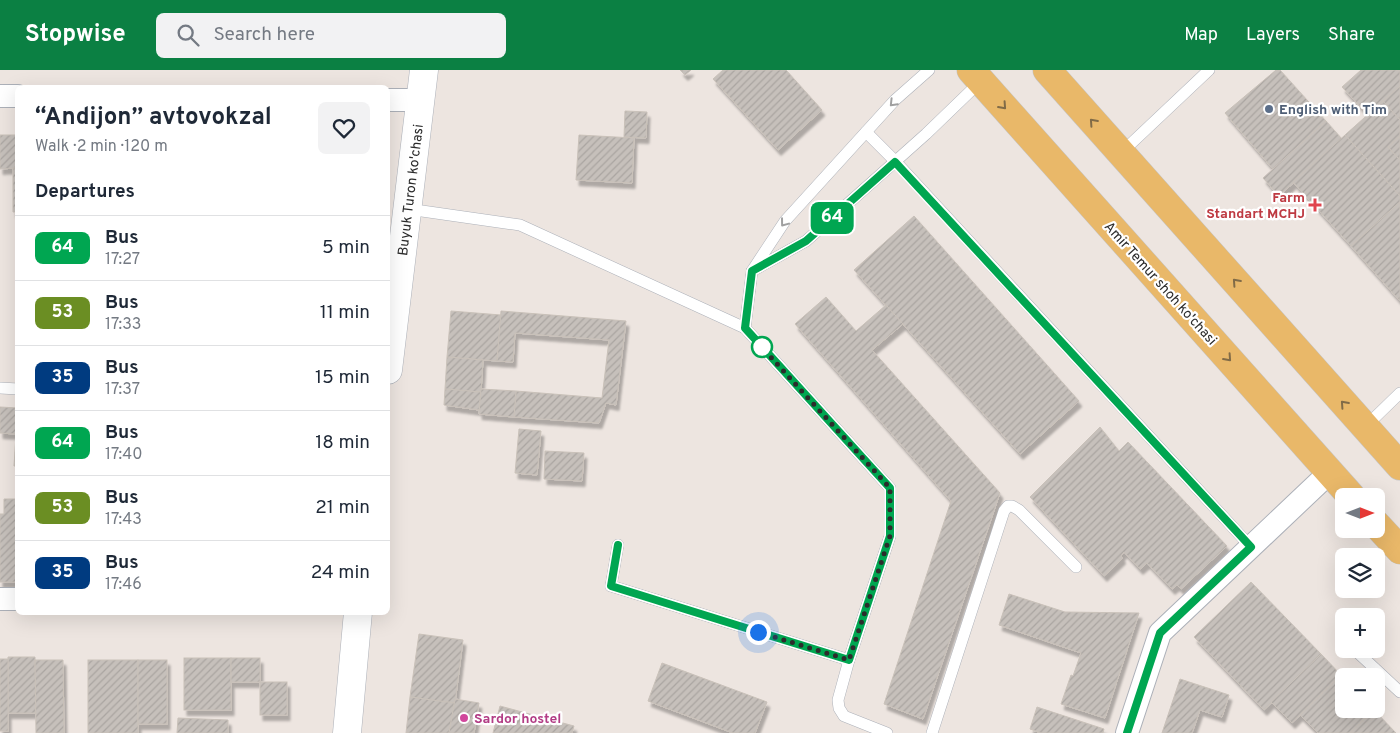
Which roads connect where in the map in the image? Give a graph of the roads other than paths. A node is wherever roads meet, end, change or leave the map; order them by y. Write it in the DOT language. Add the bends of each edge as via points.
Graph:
graph roads {
  1 [pos="424,70"];
  2 [pos="929,70"];
  3 [pos="1047,70"];
  4 [pos="1209,70"];
  5 [pos="976,76"];
  6 [pos="0,96"];
  7 [pos="15,96"];
  8 [pos="390,100"];
  9 [pos="421,100"];
  10 [pos="866,132"];
  11 [pos="1121,153"];
  12 [pos="895,162"];
  13 [pos="408,209"];
  14 [pos="752,271"];
  15 [pos="745,328"];
  16 [pos="390,354"];
  17 [pos="0,388"];
  18 [pos="15,389"];
  19 [pos="1400,394"];
  20 [pos="1365,427"];
  21 [pos="1400,466"];
  22 [pos="1329,473"];
  23 [pos="1343,488"];
  24 [pos="1385,534"];
  25 [pos="618,545"];
  26 [pos="1251,547"];
  27 [pos="1400,550"];
  28 [pos="1076,567"];
  29 [pos="0,599"];
  30 [pos="15,599"];
  31 [pos="358,615"];
  32 [pos="1364,658"];
  33 [pos="849,660"];
  34 [pos="1400,692"];
  35 [pos="348,733"];
  36 [pos="887,733"];
  37 [pos="932,733"];
  38 [pos="1127,733"];
  1 -- 9 [label="street, Buyuk Turon ko'chasi"];
  2 -- 10 [label="lane, one-way"];
  11 -- 3 [label="main road, one-way"];
  4 -- 11 [label="lane"];
  5 -- 12 [label="lane"];
  5 -- 22 [label="main road, Amir Temur shoh ko'chasi, one-way"];
  6 -- 7 [label="street"];
  8 -- 9 [label="street"];
  9 -- 13 [label="street, Buyuk Turon ko'chasi"];
  10 -- 12 [label="lane"];
  10 -- 14 [label="lane, one-way" via="786,221"];
  20 -- 11 [label="main road, one-way"];
  12 -- 14 [label="lane" via="806,241"];
  12 -- 26 [label="lane"];
  13 -- 15 [label="lane" via="520,225"];
  13 -- 16 [label="street, Buyuk Turon ko'chasi"];
  14 -- 15 [label="lane"];
  15 -- 33 [label="lane" via="890,488 890,536"];
  17 -- 18 [label="lane"];
  19 -- 20 [label="lane"];
  20 -- 21 [label="main road"];
  22 -- 23 [label="main road, Amir Temur shoh ko'chasi"];
  22 -- 26 [label="street"];
  24 -- 27 [label="main road"];
  25 -- 33 [label="lane" via="611,586"];
  26 -- 38 [label="street" via="1160,633"];
  28 -- 37 [label="lane" via="1019,510 1008,506"];
  29 -- 30 [label="street"];
  31 -- 35 [label="street"];
  32 -- 34 [label="lane"];
  33 -- 36 [label="lane" via="838,700 839,708 844,716"];
}
